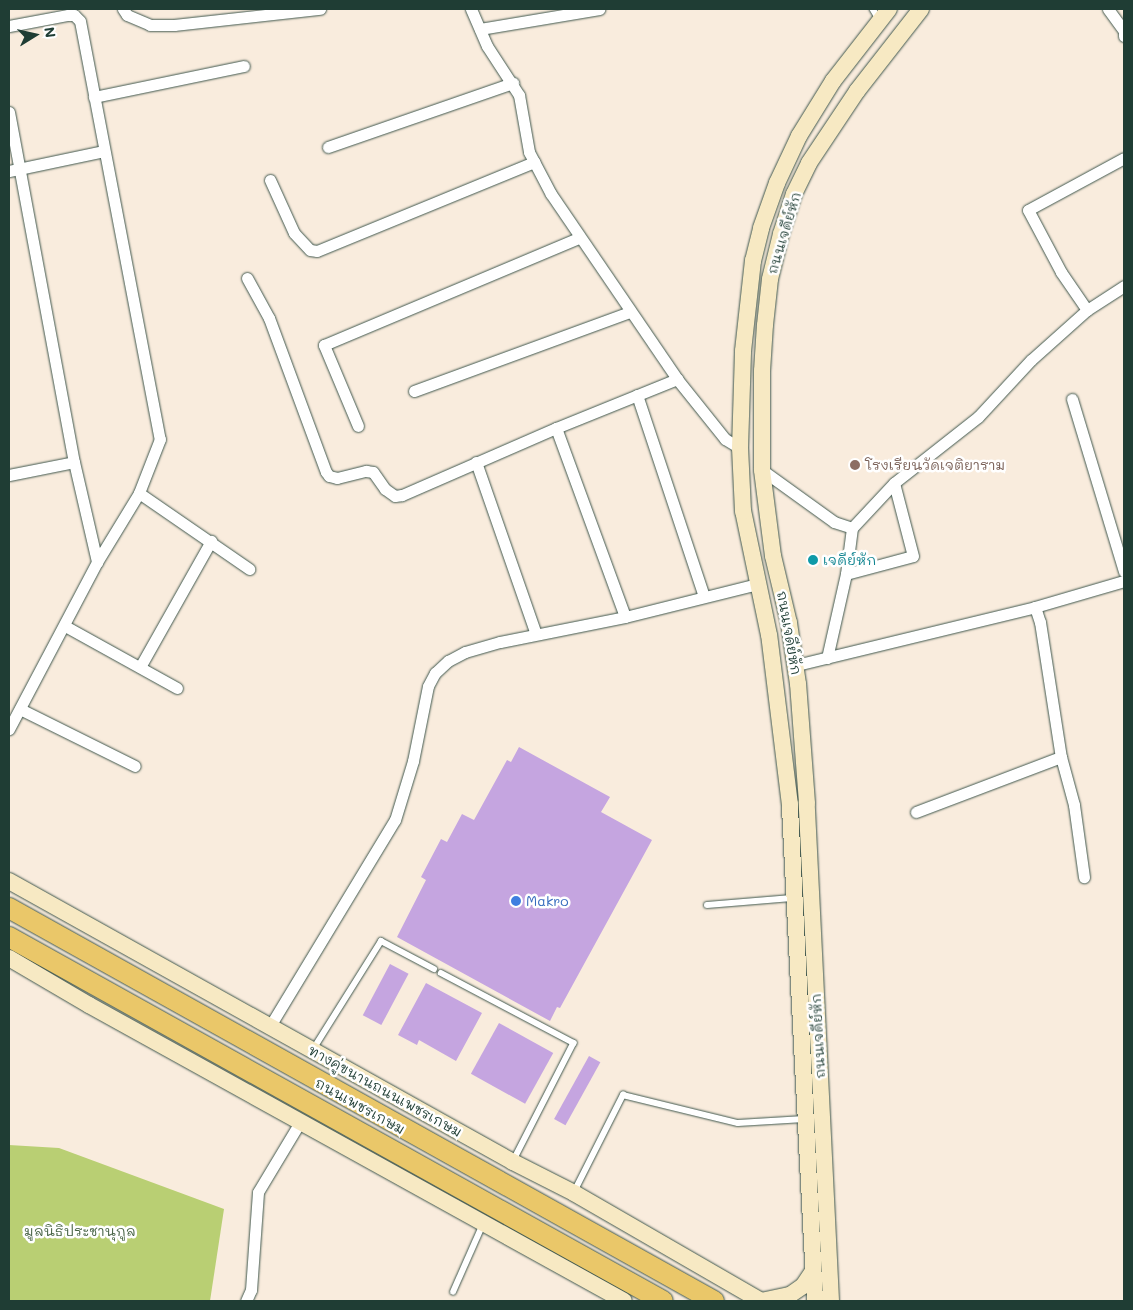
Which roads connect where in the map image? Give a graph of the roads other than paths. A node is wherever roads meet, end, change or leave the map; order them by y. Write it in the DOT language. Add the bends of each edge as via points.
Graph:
graph roads {
  1 [pos="124,9"];
  2 [pos="320,9"];
  3 [pos="471,9"];
  4 [pos="599,9"];
  5 [pos="921,9"];
  6 [pos="1108,9"];
  7 [pos="881,13"];
  8 [pos="9,26"];
  9 [pos="480,29"];
  10 [pos="1124,31"];
  11 [pos="1124,36"];
  12 [pos="244,66"];
  13 [pos="513,84"];
  14 [pos="94,97"];
  15 [pos="9,112"];
  16 [pos="328,147"];
  17 [pos="104,151"];
  18 [pos="1124,158"];
  19 [pos="534,162"];
  20 [pos="14,170"];
  21 [pos="270,180"];
  22 [pos="579,238"];
  23 [pos="247,278"];
  24 [pos="1124,286"];
  25 [pos="1087,310"];
  26 [pos="630,312"];
  27 [pos="677,379"];
  28 [pos="414,391"];
  29 [pos="637,395"];
  30 [pos="1072,399"];
  31 [pos="358,426"];
  32 [pos="556,428"];
  33 [pos="740,448"];
  34 [pos="74,462"];
  35 [pos="476,462"];
  36 [pos="762,470"];
  37 [pos="9,474"];
  38 [pos="894,483"];
  39 [pos="139,493"];
  40 [pos="852,528"];
  41 [pos="210,541"];
  42 [pos="97,562"];
  43 [pos="249,569"];
  44 [pos="1124,571"];
  45 [pos="846,574"];
  46 [pos="1124,581"];
  47 [pos="757,584"];
  48 [pos="704,596"];
  49 [pos="1035,607"];
  50 [pos="625,617"];
  51 [pos="65,626"];
  52 [pos="536,634"];
  53 [pos="827,658"];
  54 [pos="796,665"];
  55 [pos="140,667"];
  56 [pos="177,688"];
  57 [pos="20,709"];
  58 [pos="9,729"];
  59 [pos="1060,757"];
  60 [pos="135,766"];
  61 [pos="916,812"];
  62 [pos="1084,877"];
  63 [pos="9,881"];
  64 [pos="794,898"];
  65 [pos="707,905"];
  66 [pos="9,908"];
  67 [pos="9,937"];
  68 [pos="9,958"];
  69 [pos="434,969"];
  70 [pos="441,973"];
  71 [pos="270,1026"];
  72 [pos="313,1050"];
  73 [pos="806,1119"];
  74 [pos="300,1122"];
  75 [pos="513,1162"];
  76 [pos="574,1193"];
  77 [pos="483,1224"];
  78 [pos="814,1272"];
  79 [pos="453,1292"];
  80 [pos="617,1299"];
  81 [pos="246,1301"];
  82 [pos="663,1301"];
  83 [pos="714,1301"];
  84 [pos="761,1301"];
  85 [pos="815,1301"];
  86 [pos="831,1301"];
  1 -- 2 [label="street" via="128,15 150,24 174,25"];
  3 -- 9 [label="street"];
  4 -- 9 [label="street"];
  5 -- 36 [label="main road, ถนนเจดีย์หัก" via="828,131 794,194 780,234 770,279 762,371"];
  6 -- 10 [label="street"];
  7 -- 33 [label="main road, ถนนเจดีย์หัก" via="833,81 800,136 777,183 761,228 753,262 743,351"];
  8 -- 14 [label="street" via="68,15 77,18"];
  9 -- 13 [label="street"];
  10 -- 11 [label="street"];
  12 -- 14 [label="street"];
  13 -- 16 [label="street"];
  13 -- 19 [label="street" via="522,104 529,152"];
  14 -- 17 [label="street"];
  15 -- 20 [label="street"];
  17 -- 20 [label="street"];
  17 -- 39 [label="street" via="160,439"];
  18 -- 25 [label="street" via="1028,210 1060,272"];
  19 -- 21 [label="street" via="317,251 310,250 294,232"];
  19 -- 22 [label="street"];
  20 -- 34 [label="street"];
  22 -- 26 [label="street"];
  22 -- 31 [label="street" via="324,345"];
  23 -- 35 [label="street" via="269,318 329,476 337,478 373,472 385,490 395,496"];
  24 -- 25 [label="street"];
  25 -- 38 [label="street" via="1031,360 978,417"];
  26 -- 27 [label="street"];
  26 -- 28 [label="street"];
  27 -- 29 [label="street"];
  27 -- 33 [label="street" via="725,439"];
  29 -- 32 [label="street"];
  29 -- 48 [label="street"];
  30 -- 44 [label="street"];
  32 -- 35 [label="street"];
  32 -- 50 [label="street"];
  33 -- 47 [label="main road, ถนนเจดีย์หัก" via="743,511"];
  34 -- 37 [label="street"];
  34 -- 42 [label="street"];
  35 -- 52 [label="street"];
  36 -- 40 [label="street" via="834,522"];
  36 -- 54 [label="main road, ถนนเจดีย์หัก" via="773,556"];
  38 -- 40 [label="street"];
  38 -- 45 [label="street" via="913,556"];
  39 -- 41 [label="street"];
  39 -- 42 [label="street"];
  40 -- 45 [label="street"];
  41 -- 43 [label="street"];
  41 -- 55 [label="street"];
  42 -- 51 [label="street"];
  45 -- 53 [label="street"];
  46 -- 49 [label="street"];
  47 -- 48 [label="street"];
  47 -- 64 [label="main road, ถนนเจดีย์หัก" via="778,696 790,806"];
  48 -- 50 [label="street"];
  49 -- 53 [label="street"];
  49 -- 59 [label="street"];
  50 -- 52 [label="street"];
  51 -- 55 [label="street"];
  51 -- 57 [label="street"];
  52 -- 71 [label="street" via="465,652 435,672 428,686 413,761 395,820"];
  53 -- 54 [label="street"];
  54 -- 86 [label="main road, ถนนเจดีย์หัก" via="807,803"];
  55 -- 56 [label="street"];
  57 -- 58 [label="street"];
  57 -- 60 [label="street"];
  59 -- 61 [label="street"];
  59 -- 62 [label="street" via="1074,805"];
  63 -- 71 [label="main road, ทางคู่ขนานถนนเพชรเกษม"];
  64 -- 65 [label="lane"];
  64 -- 73 [label="main road, ถนนเจดีย์หัก"];
  66 -- 83 [label="highway, ถนนเพชรเกษม"];
  67 -- 82 [label="highway, ถนนเพชรเกษม"];
  68 -- 74 [label="main road"];
  69 -- 72 [label="lane" via="381,941"];
  70 -- 75 [label="lane" via="574,1042"];
  71 -- 72 [label="main road, ทางคู่ขนานถนนเพชรเกษม"];
  72 -- 75 [label="main road, ทางคู่ขนานถนนเพชรเกษม"];
  73 -- 76 [label="lane" via="738,1123 623,1095"];
  73 -- 78 [label="main road, ถนนเจดีย์หัก"];
  74 -- 77 [label="main road"];
  74 -- 81 [label="street" via="258,1192 251,1290"];
  75 -- 76 [label="main road, ทางคู่ขนานถนนเพชรเกษม"];
  76 -- 84 [label="main road, ทางคู่ขนานถนนเพชรเกษม"];
  77 -- 79 [label="lane"];
  77 -- 80 [label="main road"];
  78 -- 84 [label="main road" via="790,1295"];
  78 -- 85 [label="main road, ถนนเจดีย์หัก"];
}
